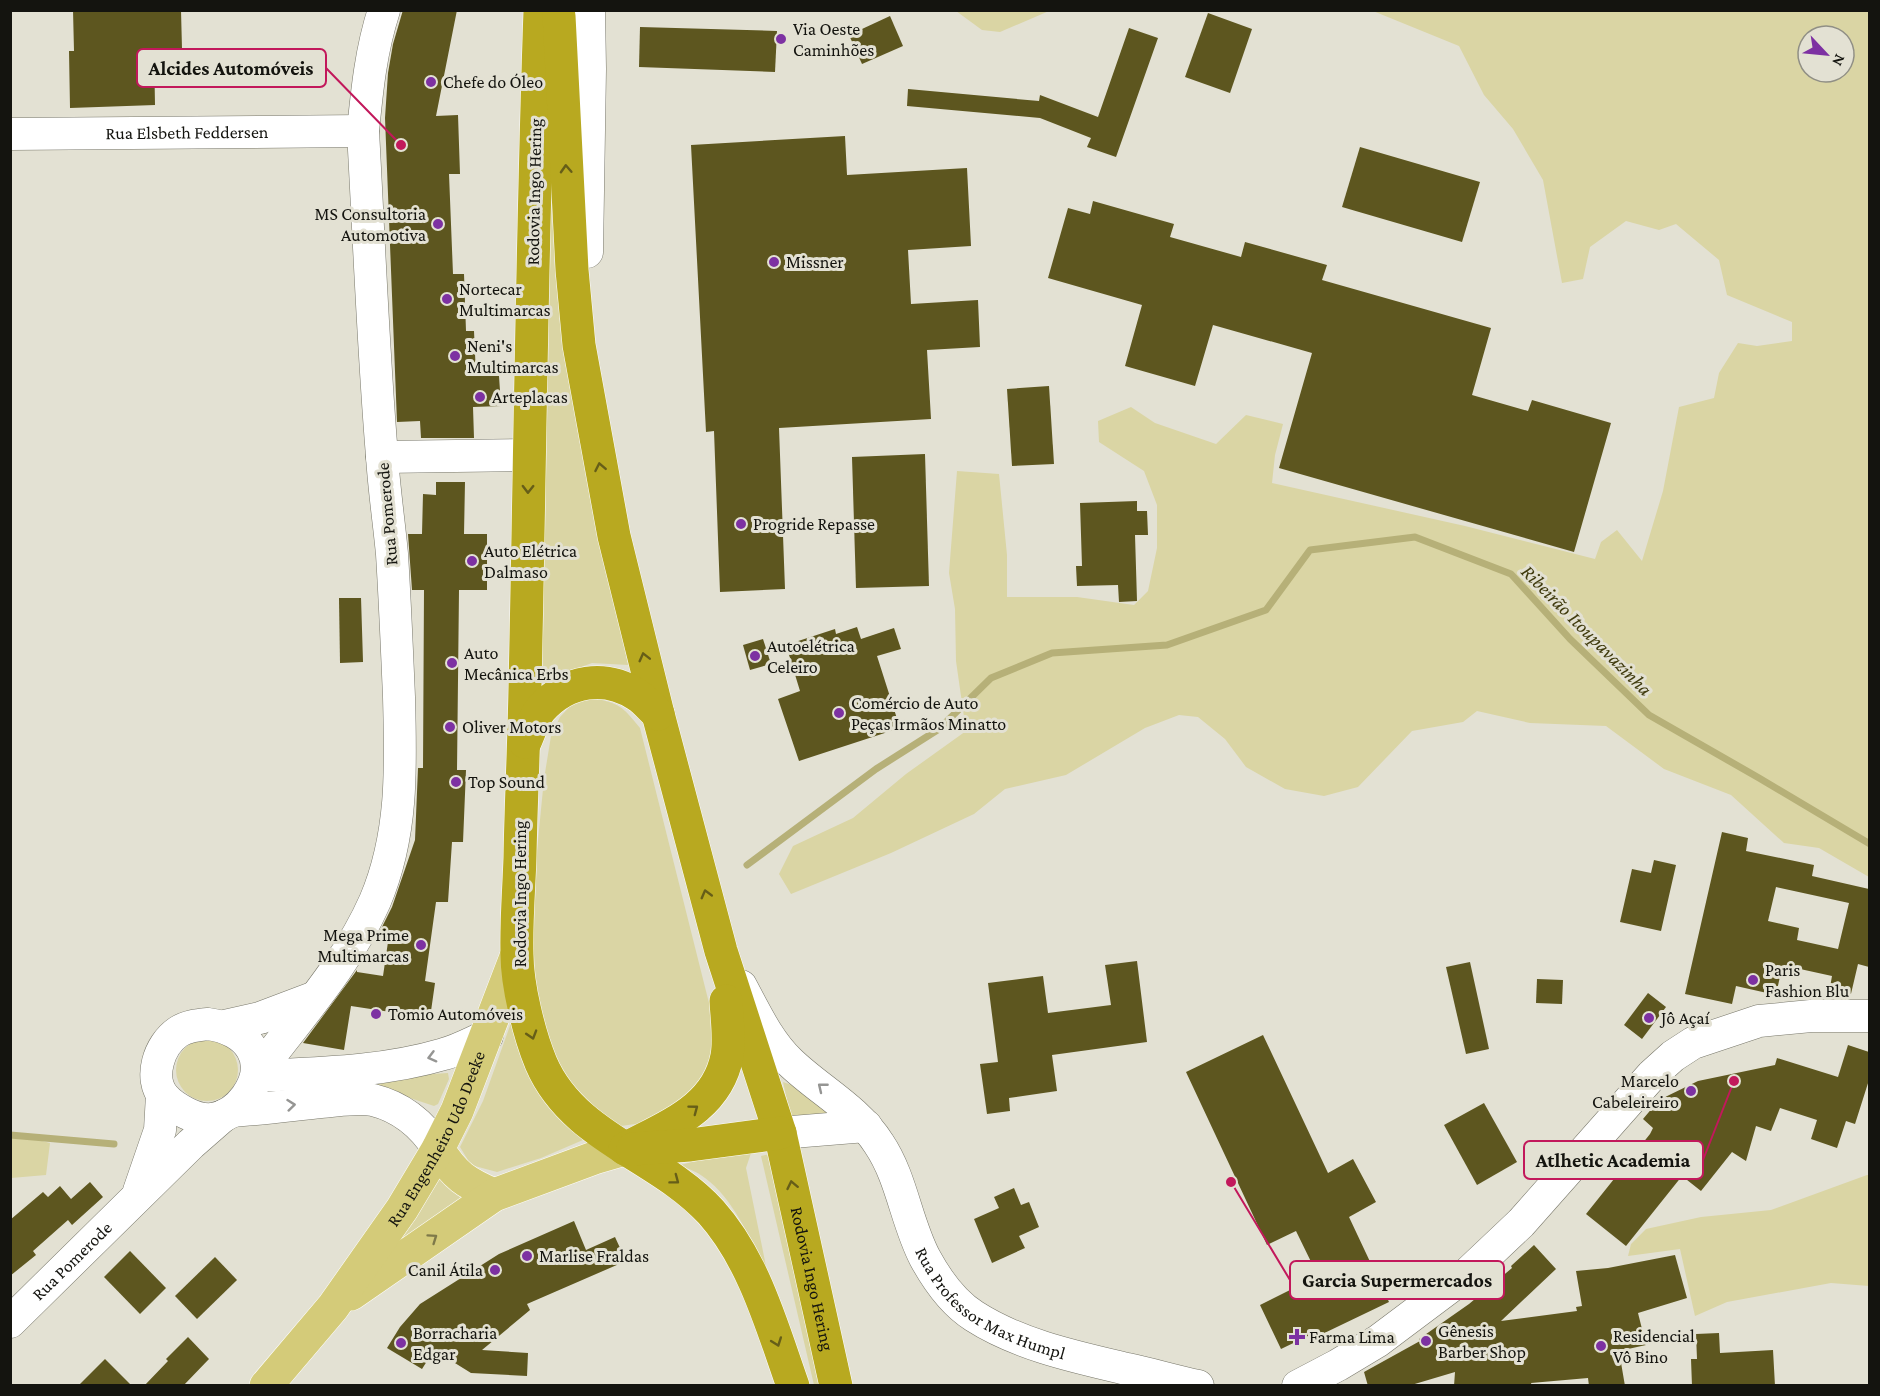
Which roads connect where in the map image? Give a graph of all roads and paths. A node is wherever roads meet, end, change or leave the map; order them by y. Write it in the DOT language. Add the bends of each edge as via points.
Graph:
graph roads {
  1 [pos="384,10"];
  2 [pos="540,10"];
  3 [pos="559,10"];
  4 [pos="589,10"];
  5 [pos="363,131"];
  6 [pos="10,135"];
  7 [pos="587,252"];
  8 [pos="529,455"];
  9 [pos="382,457"];
  10 [pos="658,714"];
  11 [pos="523,746"];
  12 [pos="721,951"];
  13 [pos="516,957"];
  14 [pos="314,998"];
  15 [pos="1869,1016"];
  16 [pos="224,1026"];
  17 [pos="487,1036"];
  18 [pos="258,1074"];
  19 [pos="162,1095"];
  20 [pos="228,1113"];
  21 [pos="866,1126"];
  22 [pos="780,1133"];
  23 [pos="438,1149"];
  24 [pos="625,1149"];
  25 [pos="494,1195"];
  26 [pos="135,1200"];
  27 [pos="333,1307"];
  28 [pos="10,1322"];
  29 [pos="266,1386"];
  30 [pos="793,1386"];
  31 [pos="836,1386"];
  32 [pos="1198,1386"];
  33 [pos="1298,1386"];
  1 -- 5 [label="street, Rua Pomerode" via="375,38"];
  2 -- 8 [label="highway, Rodovia Ingo Hering"];
  10 -- 3 [label="highway, Rodovia Ingo Hering, one-way" via="614,536 579,345"];
  4 -- 7 [label="street"];
  5 -- 6 [label="street, Rua Elsbeth Feddersen"];
  5 -- 9 [label="street, Rua Pomerode"];
  8 -- 9 [label="street"];
  8 -- 11 [label="highway, Rodovia Ingo Hering, one-way"];
  9 -- 14 [label="street, Rua Pomerode" via="398,649 401,763 395,835 375,901 347,953"];
  10 -- 11 [label="highway" via="638,695 616,685 592,682 571,686 540,710"];
  12 -- 10 [label="highway, Rodovia Ingo Hering, one-way"];
  11 -- 13 [label="highway, Rodovia Ingo Hering"];
  21 -- 12 [label="street, Rua Professor Max Humpl, one-way" via="789,1062 771,1039"];
  12 -- 22 [label="highway, Rodovia Ingo Hering"];
  24 -- 12 [label="highway, one-way" via="705,1101 723,1073 728,1054 728,1019"];
  13 -- 17 [label="main road, Rua Engenheiro Udo Deeke"];
  13 -- 24 [label="highway, Rodovia Ingo Hering, one-way" via="526,1015 540,1062 555,1090 579,1117"];
  14 -- 16 [label="street" via="260,1018"];
  14 -- 18 [label="street, Rua Pomerode"];
  15 -- 33 [label="street" via="1778,1018 1693,1043 1652,1075 1521,1223 1466,1275 1378,1341"];
  16 -- 18 [label="street" via="242,1037 255,1053"];
  16 -- 19 [label="street" via="193,1025 177,1032 163,1047 157,1064"];
  17 -- 18 [label="street, one-way" via="411,1063 366,1070"];
  17 -- 23 [label="main road, Rua Engenheiro Udo Deeke"];
  18 -- 20 [label="street" via="242,1104"];
  19 -- 20 [label="street" via="198,1118 212,1119"];
  19 -- 26 [label="street, Rua Pomerode" via="160,1130"];
  20 -- 23 [label="street, one-way" via="370,1099 408,1116"];
  20 -- 26 [label="street, Rua Pomerode"];
  21 -- 22 [label="street"];
  21 -- 32 [label="street, Rua Professor Max Humpl" via="893,1172 924,1256 945,1289 973,1316 1043,1347"];
  22 -- 24 [label="highway"];
  31 -- 22 [label="highway, Rodovia Ingo Hering, one-way"];
  23 -- 25 [label="main road" via="470,1185"];
  23 -- 27 [label="main road, Rua Engenheiro Udo Deeke" via="402,1209"];
  24 -- 25 [label="main road, Rua Engenheiro Udo Deeke"];
  24 -- 30 [label="highway, Rodovia Ingo Hering, one-way" via="675,1179 732,1238 757,1287"];
  27 -- 25 [label="main road, Rua Engenheiro Udo Deeke, one-way"];
  26 -- 28 [label="street, Rua Pomerode"];
  27 -- 29 [label="main road, Rua Engenheiro Udo Deeke"];
}
